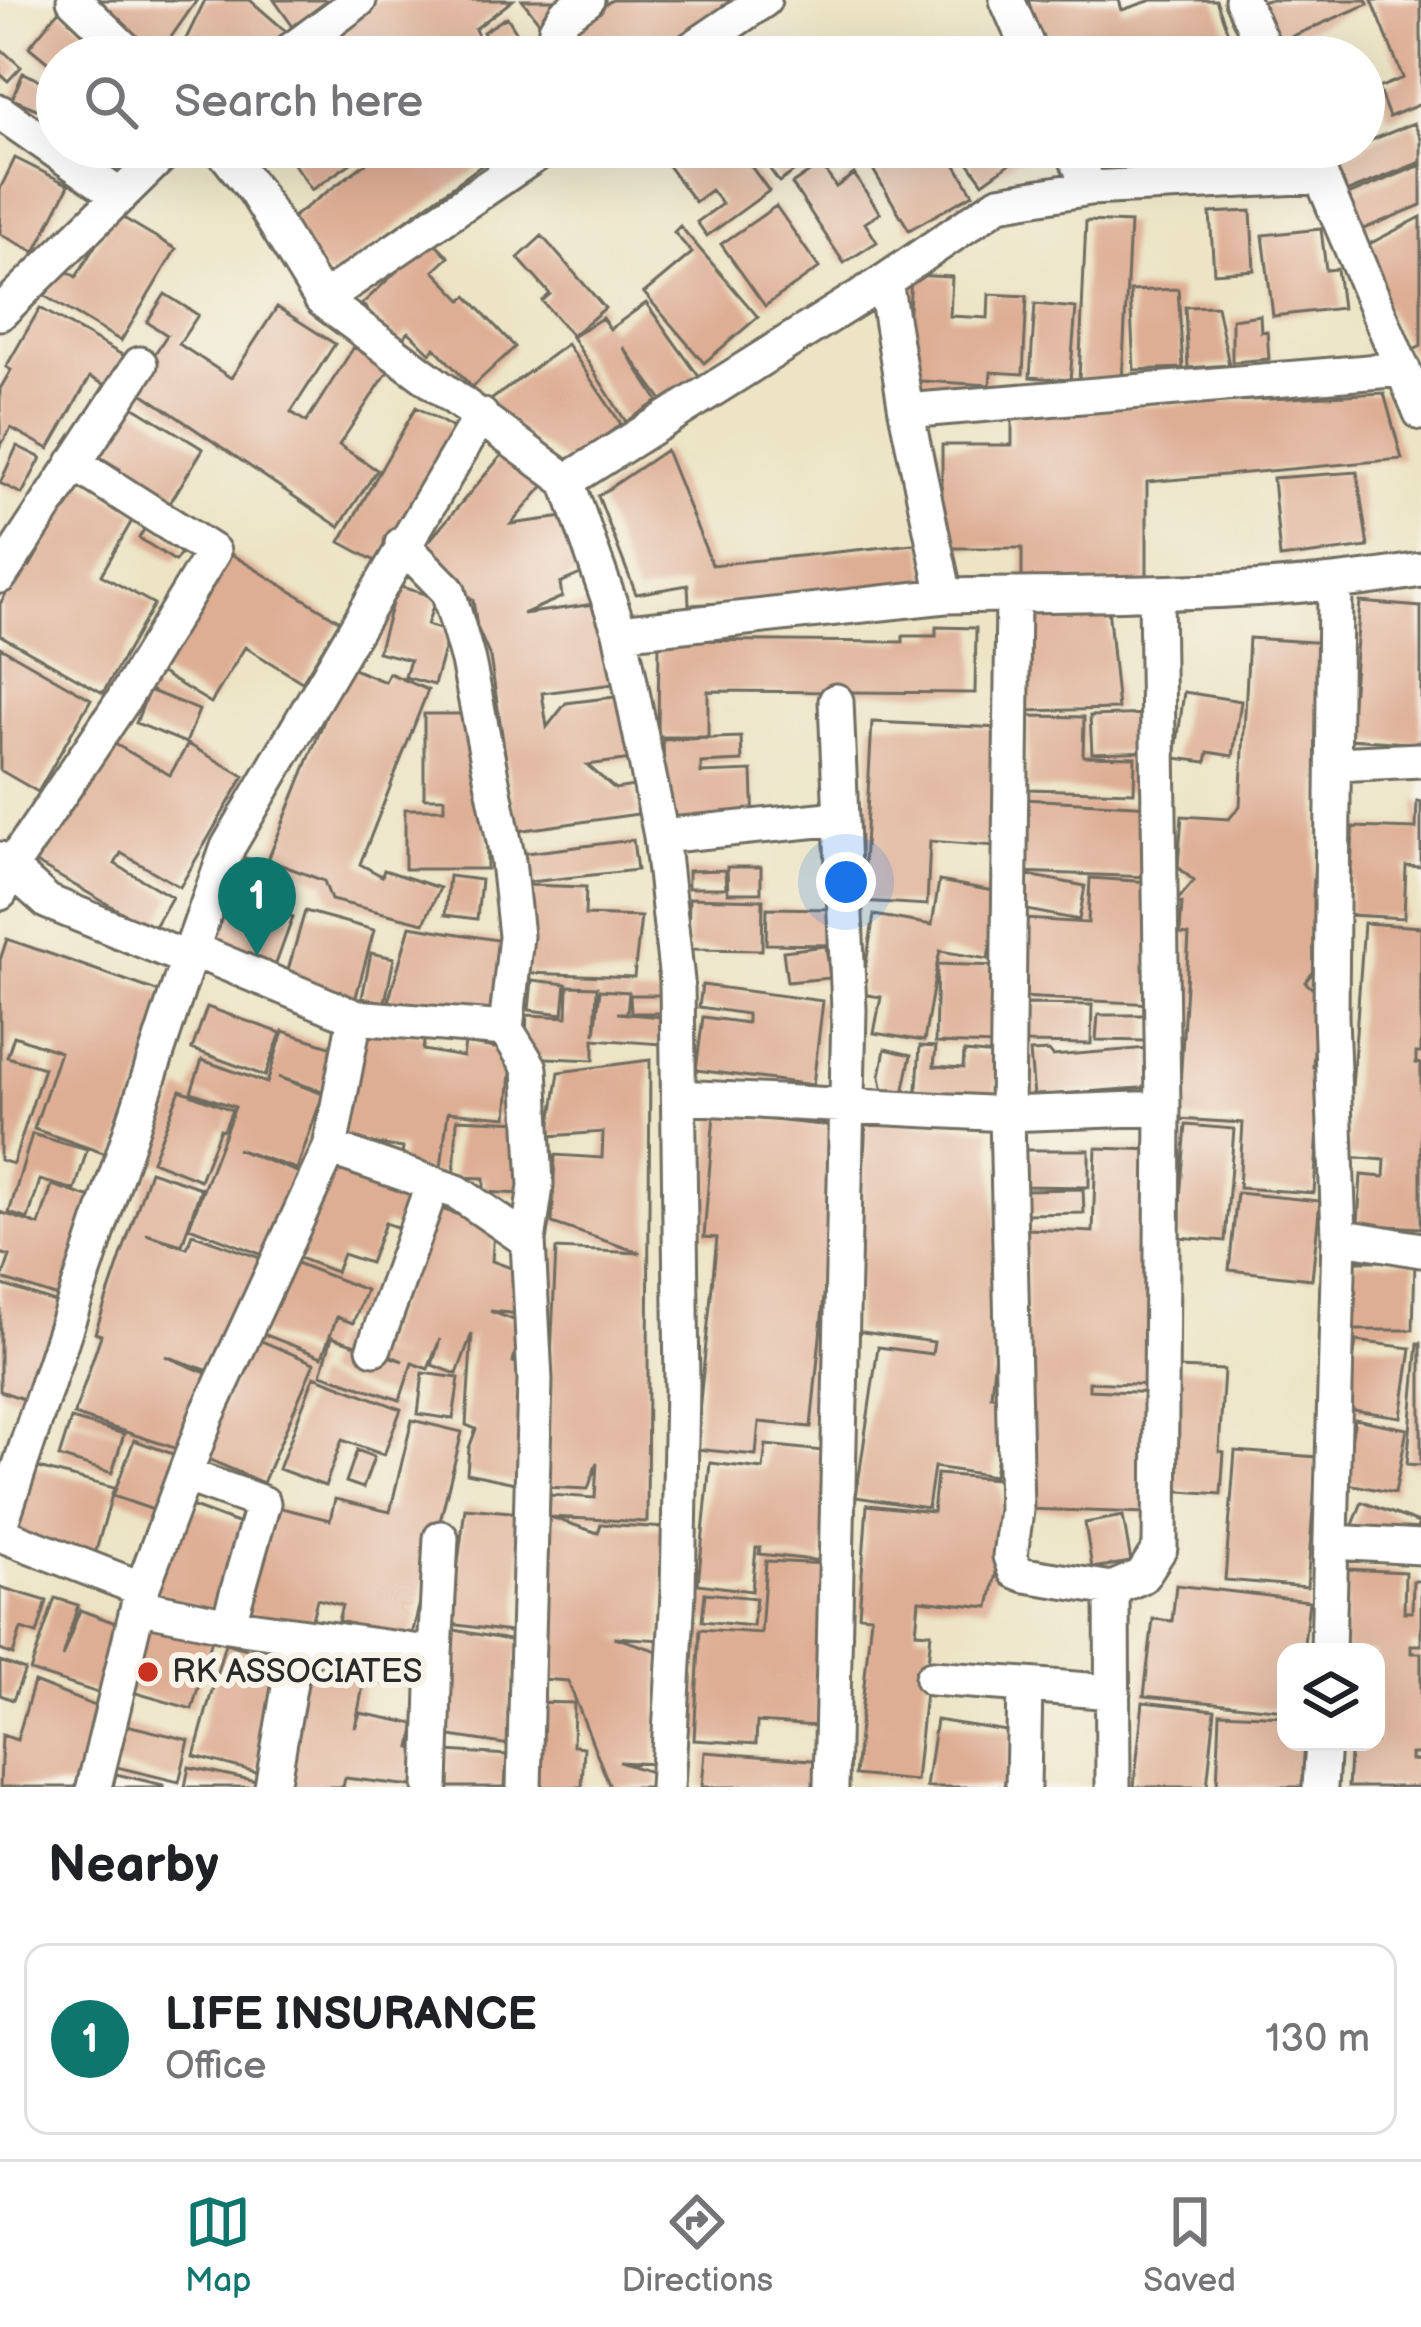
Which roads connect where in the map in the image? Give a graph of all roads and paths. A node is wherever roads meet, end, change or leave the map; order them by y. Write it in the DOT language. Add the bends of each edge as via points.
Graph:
graph roads {
  1 [pos="74,0"];
  2 [pos="587,0"];
  3 [pos="764,0"];
  4 [pos="1007,0"];
  5 [pos="1242,0"];
  6 [pos="352,2"];
  7 [pos="111,36"];
  8 [pos="309,36"];
  9 [pos="559,36"];
  10 [pos="711,36"];
  11 [pos="1023,36"];
  12 [pos="1258,36"];
  13 [pos="0,112"];
  14 [pos="36,137"];
  15 [pos="80,168"];
  16 [pos="149,168"];
  17 [pos="236,168"];
  18 [pos="517,168"];
  19 [pos="1081,168"];
  20 [pos="1262,168"];
  21 [pos="1317,168"];
  22 [pos="1090,188"];
  23 [pos="120,196"];
  24 [pos="885,281"];
  25 [pos="322,300"];
  26 [pos="0,313"];
  27 [pos="140,364"];
  28 [pos="1403,369"];
  29 [pos="906,411"];
  30 [pos="1421,413"];
  31 [pos="481,415"];
  32 [pos="74,464"];
  33 [pos="567,481"];
  34 [pos="402,544"];
  35 [pos="1421,570"];
  36 [pos="0,576"];
  37 [pos="1335,585"];
  38 [pos="1156,593"];
  39 [pos="1013,595"];
  40 [pos="945,596"];
  41 [pos="620,632"];
  42 [pos="836,701"];
  43 [pos="1421,760"];
  44 [pos="1334,764"];
  45 [pos="839,818"];
  46 [pos="661,836"];
  47 [pos="3,874"];
  48 [pos="189,954"];
  49 [pos="355,1017"];
  50 [pos="506,1029"];
  51 [pos="679,1097"];
  52 [pos="845,1103"];
  53 [pos="1163,1108"];
  54 [pos="1006,1114"];
  55 [pos="330,1148"];
  56 [pos="433,1183"];
  57 [pos="1340,1237"];
  58 [pos="528,1241"];
  59 [pos="1421,1250"];
  60 [pos="374,1348"];
  61 [pos="185,1474"];
  62 [pos="0,1530"];
  63 [pos="441,1538"];
  64 [pos="1333,1542"];
  65 [pos="1421,1547"];
  66 [pos="1112,1588"];
  67 [pos="140,1597"];
  68 [pos="227,1624"];
  69 [pos="298,1635"];
  70 [pos="1328,1643"];
  71 [pos="435,1654"];
  72 [pos="932,1678"];
  73 [pos="1025,1685"];
  74 [pos="1112,1692"];
  75 [pos="1322,1751"];
  76 [pos="94,1787"];
  77 [pos="272,1787"];
  78 [pos="431,1787"];
  79 [pos="524,1787"];
  80 [pos="667,1787"];
  81 [pos="831,1787"];
  82 [pos="1023,1787"];
  83 [pos="1113,1787"];
  84 [pos="1320,1787"];
  1 -- 7 [label="street"];
  2 -- 9 [label="street" via="565,15"];
  3 -- 10 [label="street"];
  4 -- 11 [label="street"];
  5 -- 12 [label="street"];
  6 -- 8 [label="street"];
  13 -- 14 [label="street"];
  15 -- 23 [label="street"];
  16 -- 23 [label="street"];
  17 -- 25 [label="street"];
  18 -- 25 [label="street"];
  19 -- 22 [label="street"];
  20 -- 22 [label="street"];
  21 -- 28 [label="street"];
  22 -- 24 [label="street" via="999,203"];
  23 -- 26 [label="street"];
  24 -- 29 [label="street"];
  24 -- 33 [label="street"];
  25 -- 31 [label="street"];
  27 -- 32 [label="street"];
  28 -- 29 [label="street"];
  28 -- 30 [label="street"];
  29 -- 40 [label="street"];
  31 -- 33 [label="street"];
  31 -- 34 [label="street"];
  32 -- 36 [label="street"];
  32 -- 47 [label="street" via="213,552"];
  33 -- 41 [label="street"];
  34 -- 48 [label="street" via="228,848"];
  34 -- 50 [label="street" via="448,591 468,661 516,936"];
  35 -- 37 [label="street"];
  37 -- 38 [label="street"];
  37 -- 44 [label="street"];
  38 -- 39 [label="street"];
  38 -- 53 [label="street"];
  39 -- 40 [label="street"];
  39 -- 54 [label="street"];
  40 -- 41 [label="street"];
  41 -- 46 [label="street"];
  42 -- 45 [label="street"];
  43 -- 44 [label="street"];
  44 -- 57 [label="street" via="1331,1016"];
  45 -- 46 [label="street"];
  45 -- 52 [label="street"];
  46 -- 51 [label="street"];
  47 -- 48 [label="street" via="48,902"];
  48 -- 49 [label="street"];
  48 -- 62 [label="street"];
  49 -- 50 [label="street"];
  49 -- 55 [label="street"];
  50 -- 58 [label="street" via="530,1068 536,1186"];
  51 -- 52 [label="street"];
  51 -- 80 [label="street" via="678,1593"];
  52 -- 54 [label="street"];
  52 -- 81 [label="street"];
  53 -- 54 [label="street"];
  53 -- 66 [label="street" via="1160,1548 1142,1576"];
  54 -- 66 [label="street" via="1016,1510 1010,1556 1025,1575"];
  55 -- 56 [label="street"];
  55 -- 61 [label="street"];
  56 -- 58 [label="street"];
  56 -- 60 [label="street"];
  57 -- 59 [label="street"];
  57 -- 64 [label="street"];
  58 -- 79 [label="street" via="535,1380"];
  61 -- 67 [label="street"];
  61 -- 68 [label="street" via="263,1503"];
  62 -- 67 [label="street"];
  63 -- 71 [label="street"];
  64 -- 65 [label="street"];
  64 -- 70 [label="street"];
  66 -- 74 [label="street"];
  67 -- 68 [label="street"];
  67 -- 76 [label="street"];
  68 -- 69 [label="street"];
  69 -- 71 [label="street"];
  69 -- 77 [label="street"];
  71 -- 78 [label="street"];
  72 -- 73 [label="street"];
  73 -- 74 [label="street"];
  73 -- 82 [label="street"];
  74 -- 83 [label="street"];
  75 -- 84 [label="street"];
}
